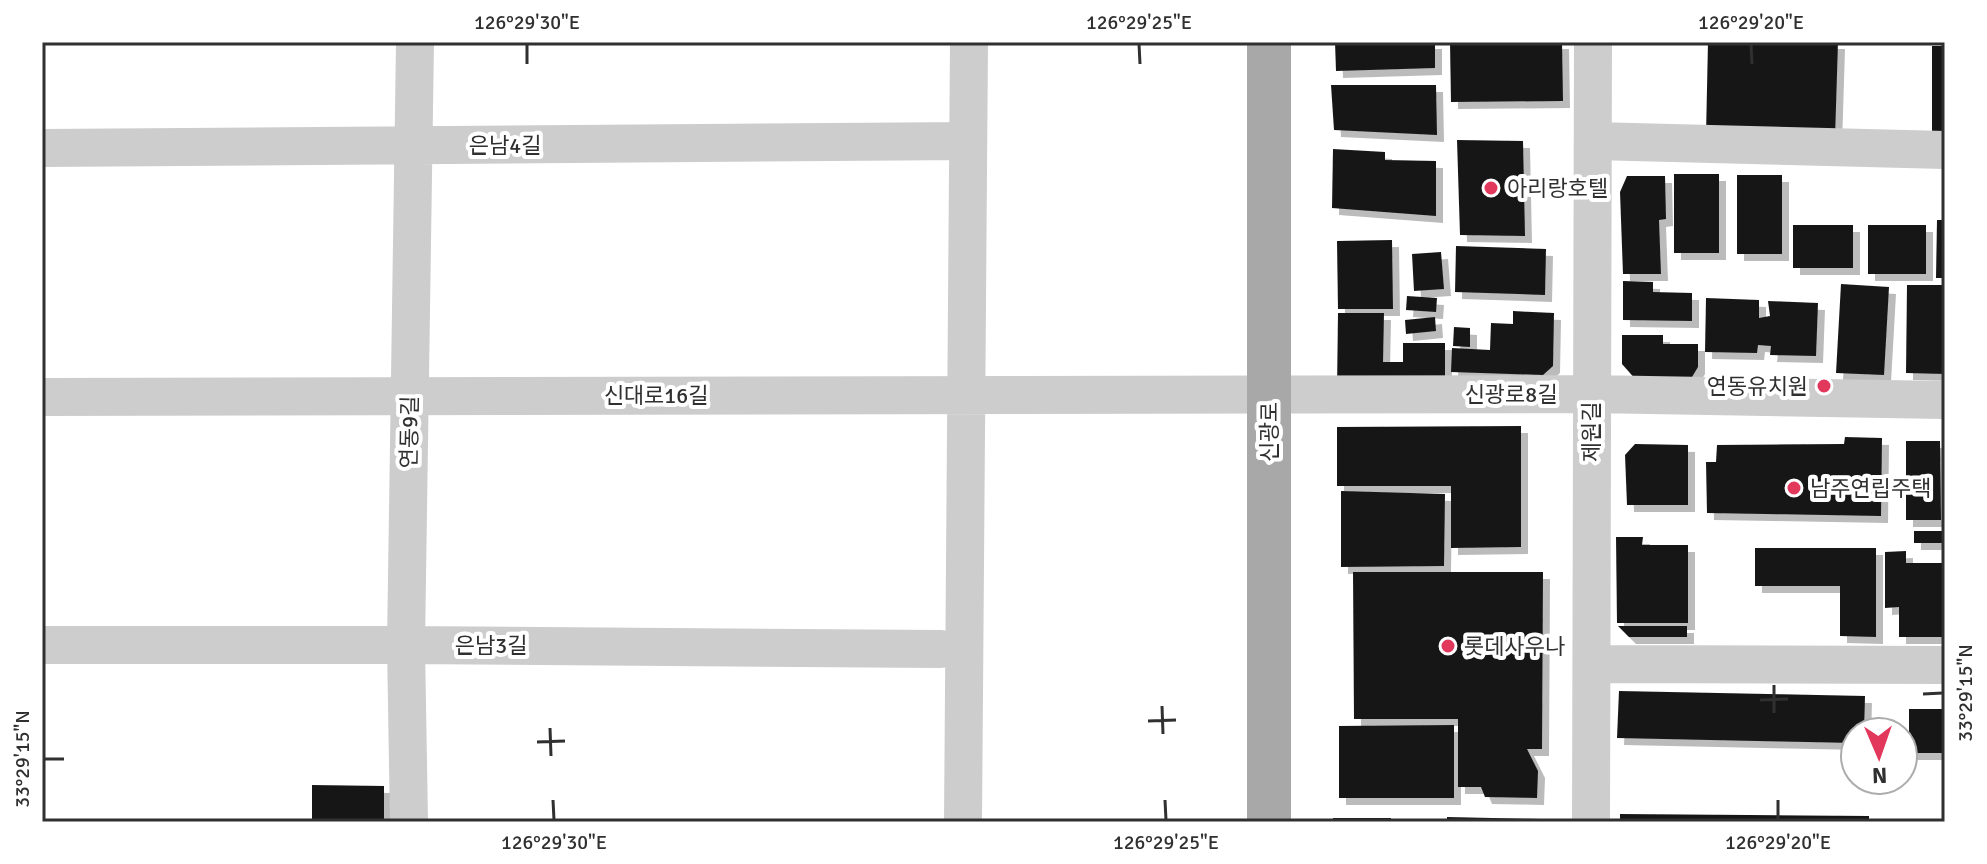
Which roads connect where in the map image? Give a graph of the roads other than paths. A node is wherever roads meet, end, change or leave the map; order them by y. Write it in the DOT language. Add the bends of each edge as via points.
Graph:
graph roads {
  1 [pos="415,42"];
  2 [pos="969,42"];
  3 [pos="1269,42"];
  4 [pos="1593,42"];
  5 [pos="968,141"];
  6 [pos="1593,141"];
  7 [pos="414,146"];
  8 [pos="42,148"];
  9 [pos="1945,150"];
  10 [pos="966,394"];
  11 [pos="1269,394"];
  12 [pos="1591,394"];
  13 [pos="410,396"];
  14 [pos="42,397"];
  15 [pos="1945,400"];
  16 [pos="42,645"];
  17 [pos="406,645"];
  18 [pos="941,649"];
  19 [pos="1592,664"];
  20 [pos="1945,665"];
  21 [pos="409,822"];
  22 [pos="963,822"];
  23 [pos="1269,822"];
  24 [pos="1591,822"];
  1 -- 7 [label="street, 연동9길"];
  2 -- 5 [label="street"];
  3 -- 11 [label="main road, 신광로"];
  4 -- 6 [label="street, 제원길"];
  5 -- 7 [label="street, 은남4길"];
  5 -- 10 [label="street"];
  6 -- 9 [label="street"];
  6 -- 12 [label="street, 제원길"];
  7 -- 8 [label="street, 은남4길"];
  7 -- 13 [label="street, 연동9길"];
  10 -- 11 [label="street, 신대로16길"];
  10 -- 13 [label="street, 신대로16길"];
  10 -- 22 [label="street"];
  11 -- 12 [label="street, 신광로8길"];
  11 -- 23 [label="main road, 신광로"];
  12 -- 15 [label="street, 신광로8길"];
  12 -- 19 [label="street, 제원길"];
  13 -- 14 [label="street, 신대로16길"];
  13 -- 17 [label="street, 연동9길"];
  16 -- 17 [label="street, 은남3길"];
  17 -- 18 [label="street, 은남3길"];
  17 -- 21 [label="street, 연동9길"];
  19 -- 20 [label="street"];
  19 -- 24 [label="street, 제원길"];
}
